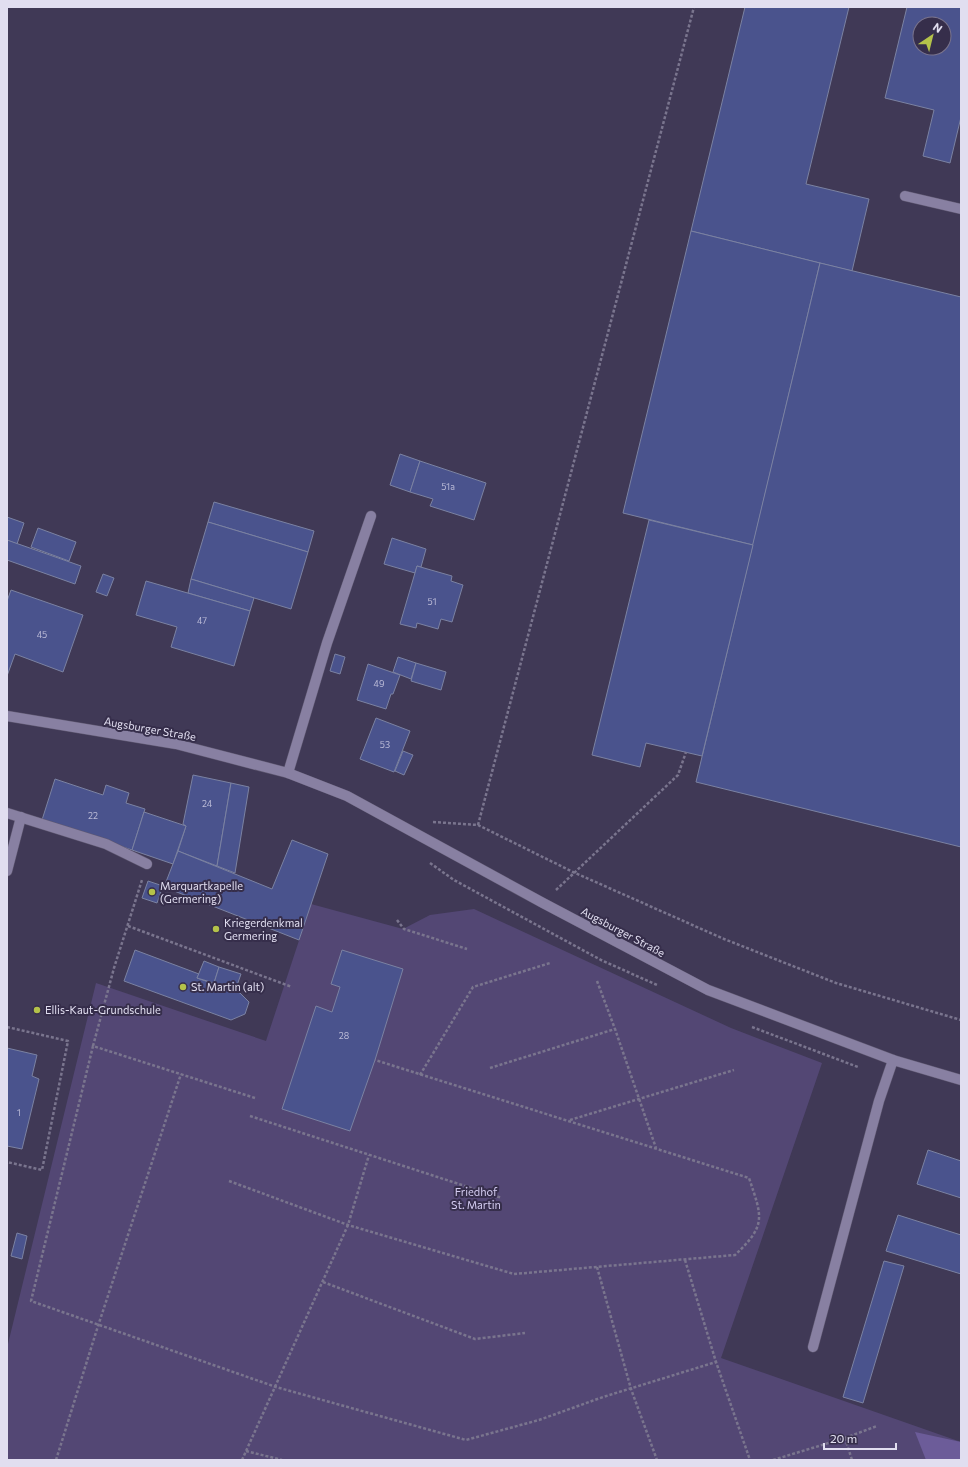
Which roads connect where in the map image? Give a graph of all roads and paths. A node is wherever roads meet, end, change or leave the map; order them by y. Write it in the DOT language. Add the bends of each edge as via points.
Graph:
graph roads {
  1 [pos="694,7"];
  2 [pos="905,196"];
  3 [pos="961,209"];
  4 [pos="371,516"];
  5 [pos="7,716"];
  6 [pos="686,752"];
  7 [pos="288,773"];
  8 [pos="7,813"];
  9 [pos="21,817"];
  10 [pos="426,822"];
  11 [pos="478,826"];
  12 [pos="147,864"];
  13 [pos="7,871"];
  14 [pos="573,872"];
  15 [pos="543,903"];
  16 [pos="397,920"];
  17 [pos="128,926"];
  18 [pos="467,949"];
  19 [pos="550,963"];
  20 [pos="597,981"];
  21 [pos="292,987"];
  22 [pos="961,1020"];
  23 [pos="7,1027"];
  24 [pos="615,1028"];
  25 [pos="93,1046"];
  26 [pos="375,1060"];
  27 [pos="893,1060"];
  28 [pos="490,1068"];
  29 [pos="734,1070"];
  30 [pos="182,1074"];
  31 [pos="420,1075"];
  32 [pos="961,1080"];
  33 [pos="255,1098"];
  34 [pos="639,1100"];
  35 [pos="250,1116"];
  36 [pos="570,1121"];
  37 [pos="656,1148"];
  38 [pos="369,1155"];
  39 [pos="7,1162"];
  40 [pos="229,1181"];
  41 [pos="502,1198"];
  42 [pos="348,1225"];
  43 [pos="685,1260"];
  44 [pos="597,1267"];
  45 [pos="323,1282"];
  46 [pos="98,1326"];
  47 [pos="525,1333"];
  48 [pos="814,1347"];
  49 [pos="716,1362"];
  50 [pos="276,1387"];
  51 [pos="631,1389"];
  52 [pos="877,1426"];
  53 [pos="845,1438"];
  54 [pos="246,1451"];
  55 [pos="56,1460"];
  56 [pos="242,1460"];
  57 [pos="282,1460"];
  58 [pos="657,1460"];
  59 [pos="750,1460"];
  60 [pos="774,1460"];
  61 [pos="852,1460"];
  1 -- 11 [label="path"];
  2 -- 3 [label="street"];
  4 -- 7 [label="street" via="326,643"];
  5 -- 7 [label="street, Augsburger Straße" via="176,744"];
  6 -- 14 [label="path" via="678,774"];
  7 -- 15 [label="street, Augsburger Straße" via="347,796"];
  8 -- 9 [label="street"];
  9 -- 12 [label="street" via="106,844"];
  9 -- 13 [label="street"];
  10 -- 11 [label="path"];
  11 -- 14 [label="path"];
  12 -- 17 [label="path"];
  14 -- 15 [label="path"];
  14 -- 22 [label="path" via="724,939 836,983"];
  15 -- 27 [label="street, Augsburger Straße" via="708,990"];
  16 -- 18 [label="path" via="404,929"];
  17 -- 21 [label="path"];
  17 -- 25 [label="path"];
  19 -- 31 [label="path" via="473,987"];
  20 -- 24 [label="path"];
  23 -- 39 [label="path" via="68,1041 42,1170"];
  24 -- 28 [label="path"];
  24 -- 34 [label="path"];
  25 -- 30 [label="path"];
  25 -- 46 [label="path" via="31,1302"];
  26 -- 31 [label="path"];
  27 -- 32 [label="street, Augsburger Straße"];
  27 -- 48 [label="street" via="879,1101"];
  29 -- 34 [label="path"];
  30 -- 33 [label="path"];
  30 -- 46 [label="path"];
  31 -- 36 [label="path"];
  34 -- 36 [label="path"];
  34 -- 37 [label="path"];
  35 -- 38 [label="path"];
  36 -- 37 [label="path"];
  37 -- 43 [label="path" via="749,1178 760,1212 756,1232 735,1255"];
  38 -- 41 [label="path"];
  38 -- 42 [label="path"];
  40 -- 42 [label="path"];
  42 -- 44 [label="path" via="514,1274"];
  42 -- 45 [label="path"];
  43 -- 44 [label="path"];
  43 -- 49 [label="path"];
  44 -- 51 [label="path"];
  45 -- 47 [label="path" via="475,1339"];
  45 -- 50 [label="path"];
  46 -- 50 [label="path"];
  46 -- 55 [label="path"];
  49 -- 51 [label="path"];
  49 -- 59 [label="path"];
  50 -- 51 [label="path" via="466,1440 539,1420"];
  50 -- 54 [label="path"];
  51 -- 58 [label="path"];
  52 -- 53 [label="path"];
  53 -- 60 [label="path"];
  53 -- 61 [label="path"];
  54 -- 56 [label="path"];
  54 -- 57 [label="path"];
}
